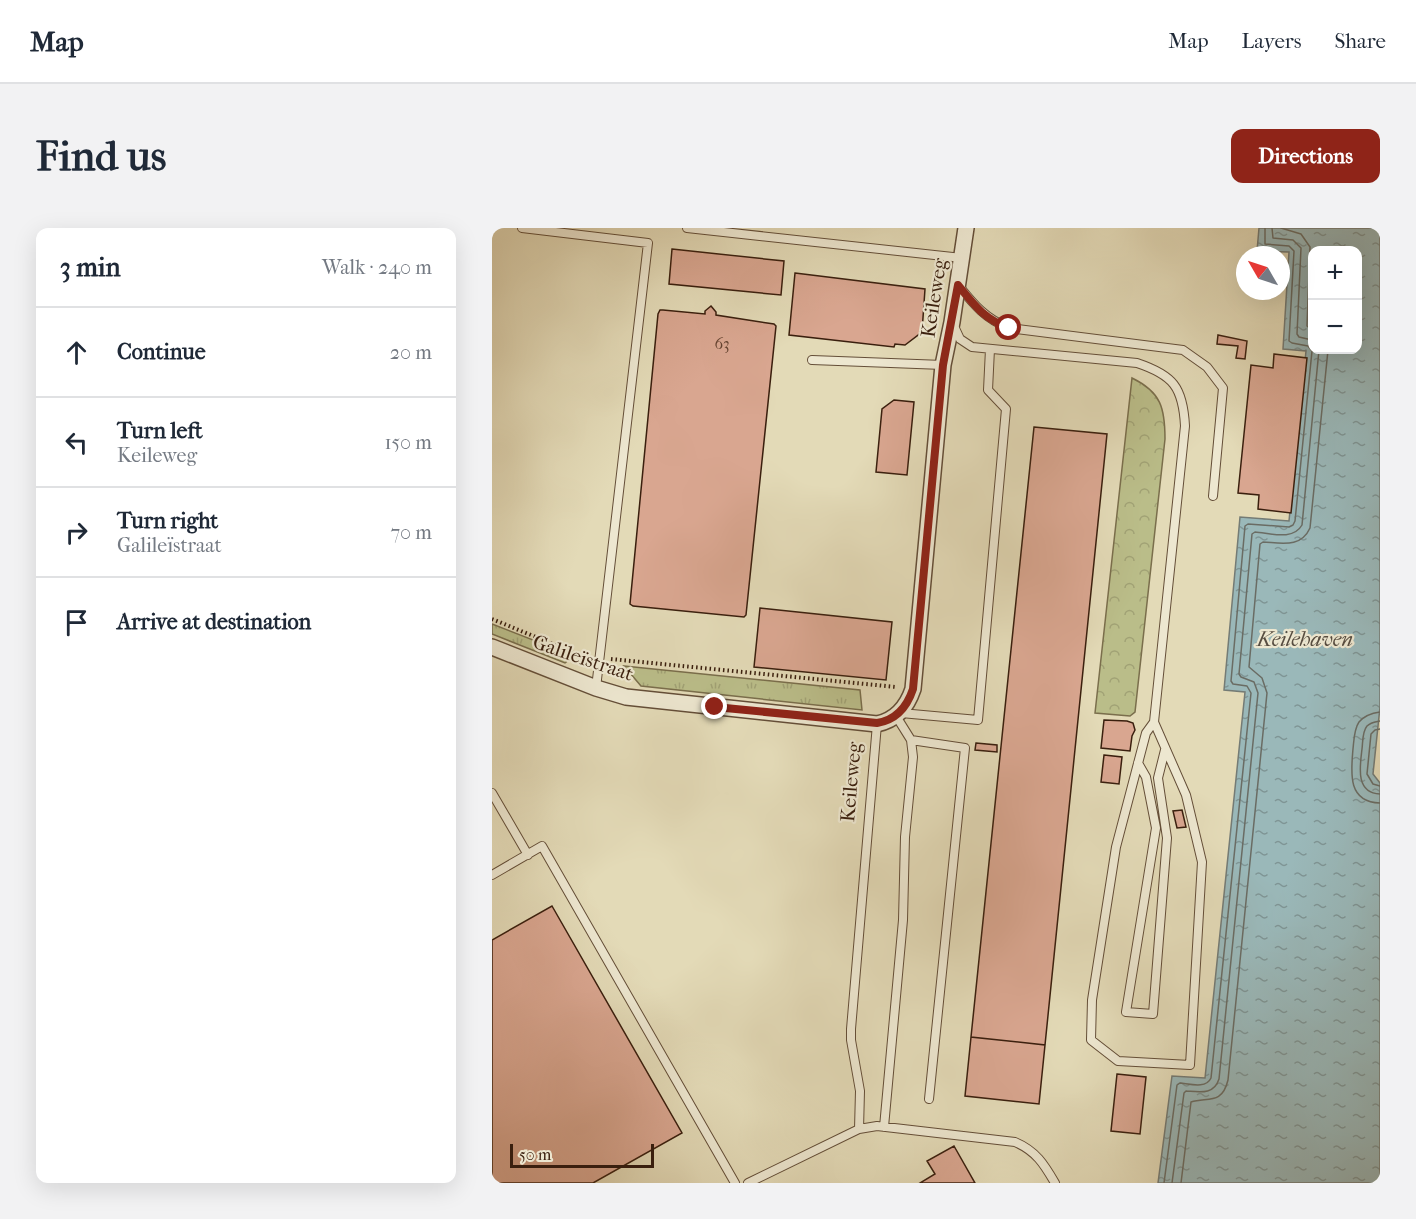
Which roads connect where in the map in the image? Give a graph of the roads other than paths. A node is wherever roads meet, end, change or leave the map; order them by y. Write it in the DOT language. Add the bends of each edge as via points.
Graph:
graph roads {
  1 [pos="522,228"];
  2 [pos="687,228"];
  3 [pos="966,228"];
  4 [pos="962,258"];
  5 [pos="958,285"];
  6 [pos="952,322"];
  7 [pos="990,349"];
  8 [pos="812,360"];
  9 [pos="943,365"];
  10 [pos="1214,496"];
  11 [pos="492,647"];
  12 [pos="596,688"];
  13 [pos="897,714"];
  14 [pos="1154,722"];
  15 [pos="877,723"];
  16 [pos="911,740"];
  17 [pos="1165,750"];
  18 [pos="1138,763"];
  19 [pos="492,792"];
  20 [pos="528,855"];
  21 [pos="492,875"];
  22 [pos="929,1099"];
  23 [pos="884,1127"];
  24 [pos="859,1129"];
  25 [pos="735,1183"];
  26 [pos="748,1183"];
  27 [pos="1055,1183"];
  1 -- 12 [label="lane" via="648,243"];
  2 -- 4 [label="lane"];
  3 -- 4 [label="street, Keileweg"];
  4 -- 5 [label="street, Keileweg"];
  5 -- 6 [label="street, Keileweg"];
  5 -- 10 [label="lane" via="981,312 1009,328 1183,350 1207,367 1223,388"];
  6 -- 7 [label="lane" via="960,339 972,347"];
  6 -- 9 [label="street, Keileweg"];
  7 -- 13 [label="lane" via="988,390 1006,409 978,720"];
  7 -- 14 [label="lane" via="1137,363 1168,378 1177,388 1184,406 1185,426"];
  8 -- 9 [label="lane"];
  9 -- 13 [label="street, Keileweg" via="913,689"];
  11 -- 12 [label="street, Galileïstraat"];
  12 -- 15 [label="street, Galileïstraat" via="626,697"];
  13 -- 15 [label="street, Keileweg" via="887,722"];
  13 -- 16 [label="lane"];
  14 -- 17 [label="lane"];
  14 -- 18 [label="lane" via="1146,733"];
  15 -- 24 [label="lane, Keileweg" via="850,1029 860,1091"];
  16 -- 22 [label="lane" via="965,748"];
  16 -- 23 [label="lane" via="903,920"];
  17 -- 18 [label="lane" via="1158,778 1167,838 1153,1014 1126,1012 1156,828 1146,777"];
  17 -- 18 [label="lane" via="1186,795 1202,862 1190,1065 1118,1061 1091,1040 1092,1000 1116,847"];
  19 -- 20 [label="lane"];
  20 -- 21 [label="lane"];
  20 -- 25 [label="lane" via="543,846"];
  23 -- 24 [label="lane"];
  23 -- 27 [label="lane" via="1015,1142 1040,1158"];
  24 -- 26 [label="lane"];
}
